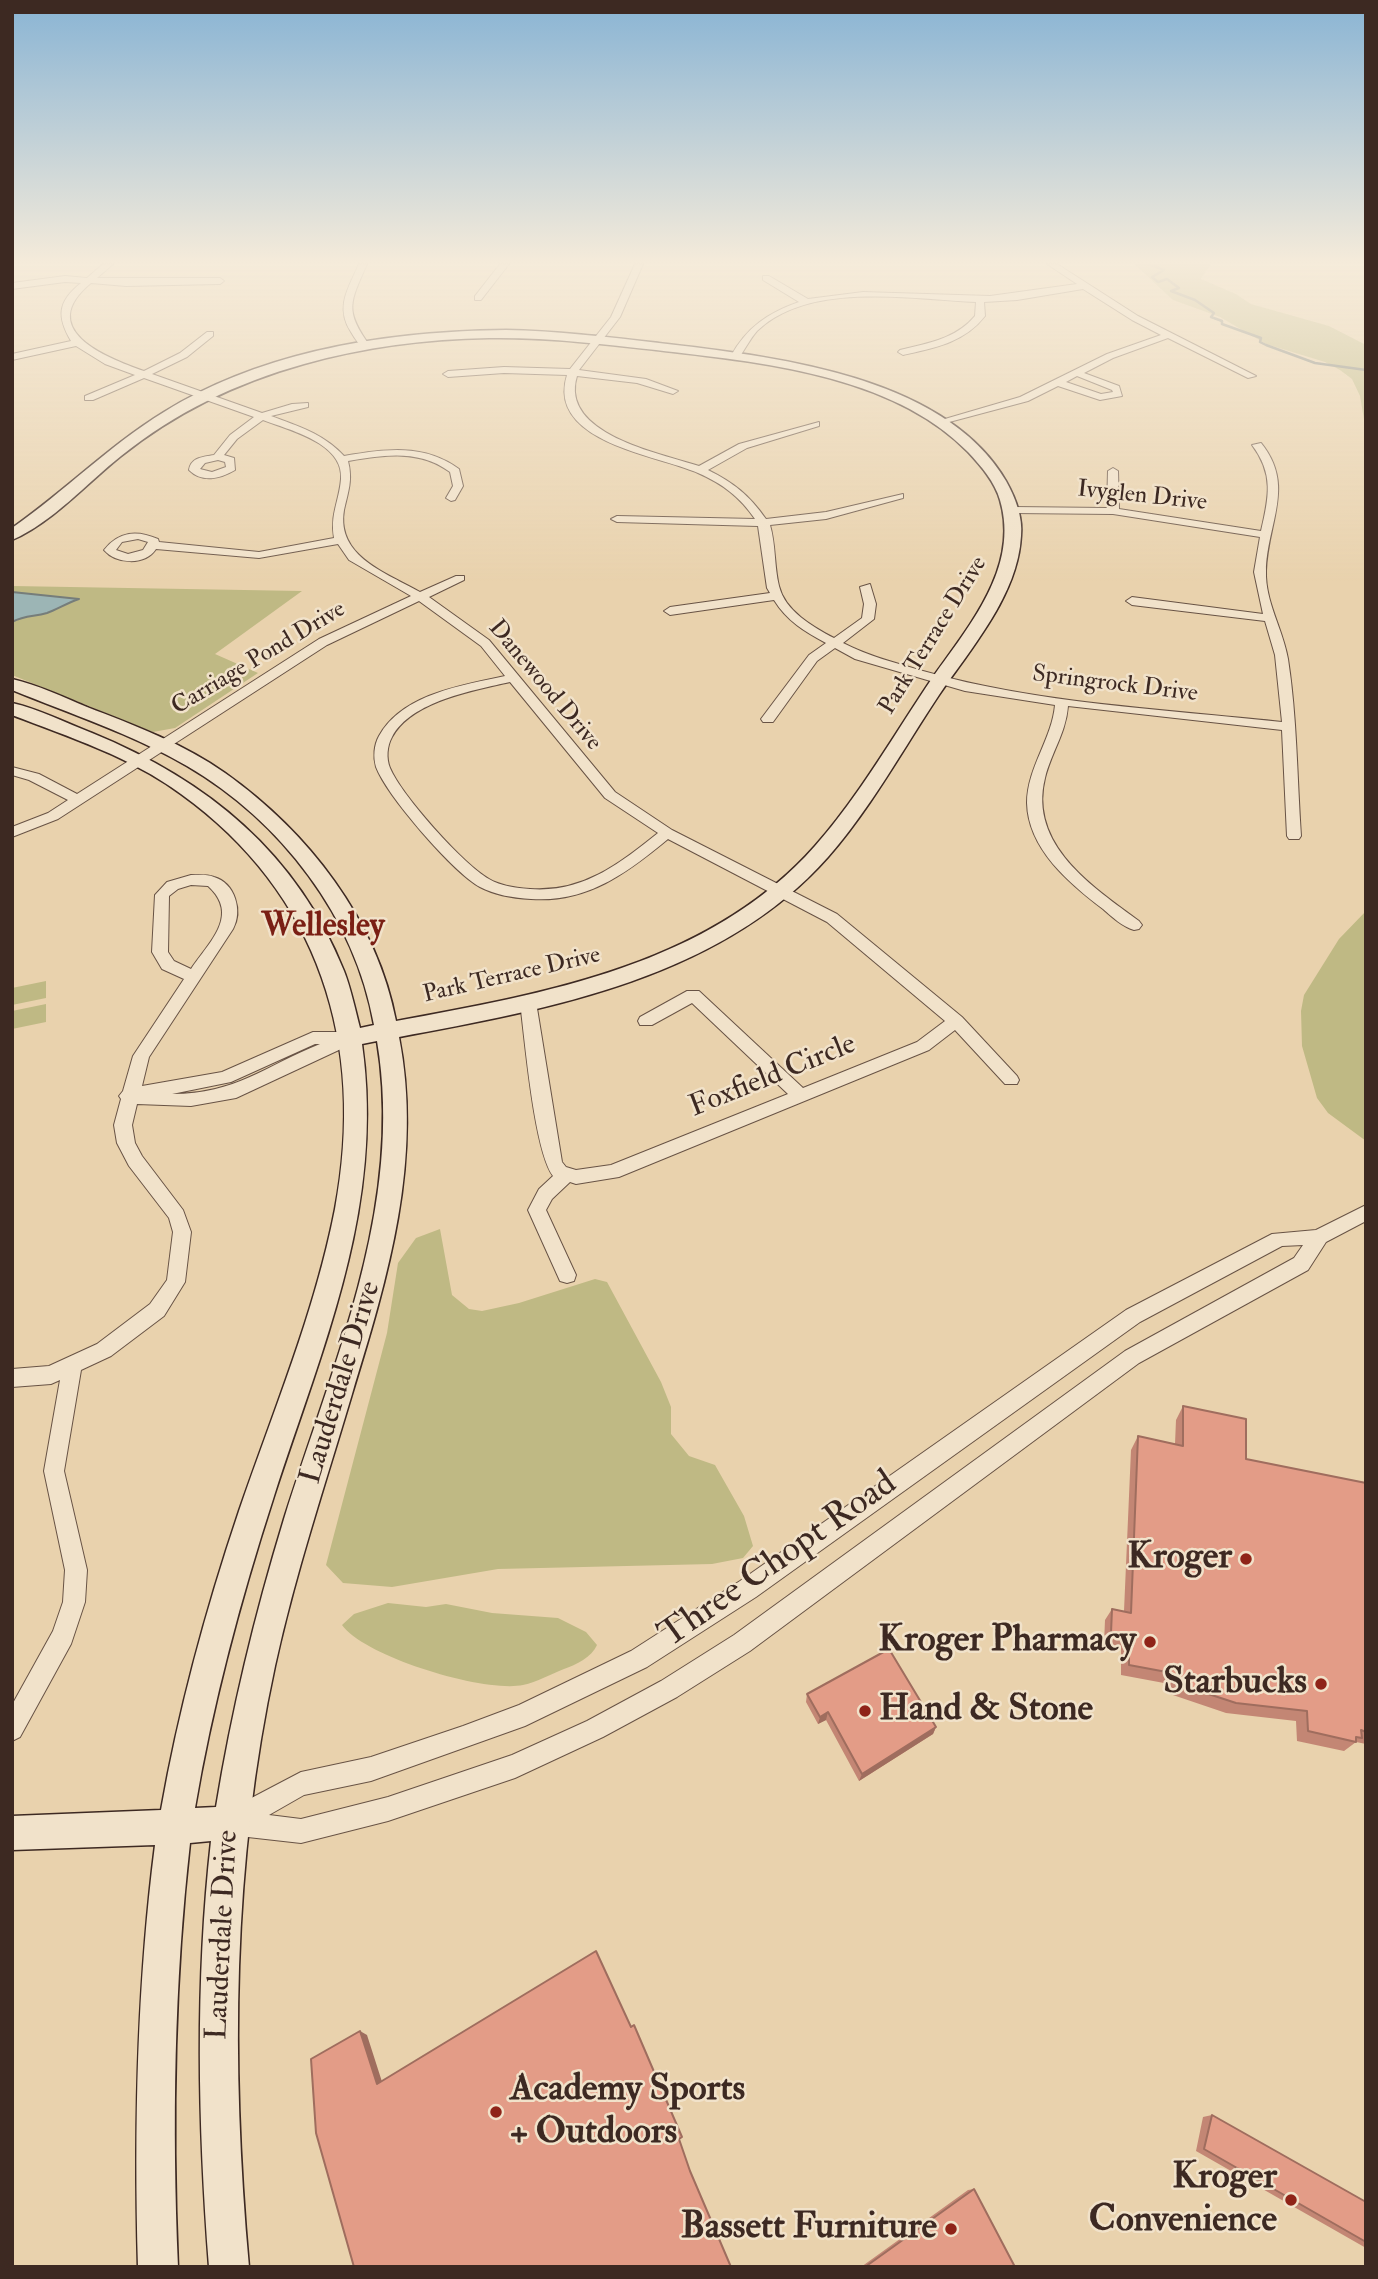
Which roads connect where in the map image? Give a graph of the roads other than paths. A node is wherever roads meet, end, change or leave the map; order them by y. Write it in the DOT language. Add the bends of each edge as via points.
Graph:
graph roads {
  1 [pos="132,370"];
  2 [pos="150,370"];
  3 [pos="269,370"];
  4 [pos="491,370"];
  5 [pos="537,370"];
  6 [pos="806,370"];
  7 [pos="1082,370"];
  8 [pos="1240,370"];
  9 [pos="573,372"];
  10 [pos="1077,373"];
  11 [pos="142,374"];
  12 [pos="448,374"];
  13 [pos="1251,376"];
  14 [pos="1060,383"];
  15 [pos="673,391"];
  16 [pos="204,396"];
  17 [pos="89,398"];
  18 [pos="304,405"];
  19 [pos="264,418"];
  20 [pos="942,423"];
  21 [pos="815,424"];
  22 [pos="1257,445"];
  23 [pos="218,457"];
  24 [pos="343,459"];
  25 [pos="700,470"];
  26 [pos="1113,471"];
  27 [pos="899,496"];
  28 [pos="451,498"];
  29 [pos="1013,510"];
  30 [pos="1114,512"];
  31 [pos="617,519"];
  32 [pos="764,522"];
  33 [pos="12,535"];
  34 [pos="1266,535"];
  35 [pos="338,541"];
  36 [pos="154,545"];
  37 [pos="460,578"];
  38 [pos="866,587"];
  39 [pos="777,596"];
  40 [pos="419,597"];
  41 [pos="1132,601"];
  42 [pos="670,611"];
  43 [pos="1271,618"];
  44 [pos="832,643"];
  45 [pos="515,677"];
  46 [pos="940,679"];
  47 [pos="12,684"];
  48 [pos="1062,702"];
  49 [pos="12,708"];
  50 [pos="768,719"];
  51 [pos="1287,727"];
  52 [pos="162,745"];
  53 [pos="138,761"];
  54 [pos="12,771"];
  55 [pos="78,800"];
  56 [pos="12,832"];
  57 [pos="667,833"];
  58 [pos="1294,836"];
  59 [pos="781,891"];
  60 [pos="1134,925"];
  61 [pos="193,976"];
  62 [pos="528,1002"];
  63 [pos="646,1021"];
  64 [pos="956,1021"];
  65 [pos="387,1031"];
  66 [pos="350,1038"];
  67 [pos="1011,1080"];
  68 [pos="128,1096"];
  69 [pos="800,1096"];
  70 [pos="566,1175"];
  71 [pos="1366,1212"];
  72 [pos="1319,1237"];
  73 [pos="567,1275"];
  74 [pos="72,1367"];
  75 [pos="12,1378"];
  76 [pos="12,1729"];
  77 [pos="230,1823"];
  78 [pos="177,1826"];
  79 [pos="12,1833"];
  80 [pos="158,2267"];
  81 [pos="229,2267"];
  1 -- 11 [label="street"];
  2 -- 11 [label="street"];
  3 -- 16 [label="main road, Park Terrace Drive"];
  4 -- 12 [label="street"];
  5 -- 9 [label="street"];
  6 -- 20 [label="main road, Park Terrace Drive" via="894,398"];
  7 -- 10 [label="street"];
  8 -- 13 [label="street"];
  9 -- 15 [label="street" via="650,382"];
  9 -- 25 [label="street" via="570,401 594,429 626,446"];
  10 -- 14 [label="street"];
  10 -- 14 [label="street" via="1116,388 1119,394 1100,397"];
  11 -- 16 [label="street"];
  11 -- 17 [label="street"];
  14 -- 20 [label="street" via="1024,400"];
  16 -- 19 [label="street"];
  16 -- 33 [label="main road, Park Terrace Drive" via="153,425"];
  18 -- 19 [label="street"];
  19 -- 23 [label="street" via="234,436"];
  19 -- 24 [label="street" via="319,439"];
  20 -- 29 [label="main road, Park Terrace Drive" via="992,469"];
  21 -- 25 [label="street" via="743,446"];
  22 -- 34 [label="street" via="1271,462 1273,489"];
  24 -- 28 [label="street" via="397,452 434,458 455,471 458,486"];
  24 -- 35 [label="street" via="347,474 335,523"];
  25 -- 32 [label="street" via="747,499"];
  26 -- 30 [label="street"];
  27 -- 32 [label="street" via="818,517"];
  29 -- 30 [label="street, Ivyglen Drive"];
  29 -- 46 [label="main road, Park Terrace Drive" via="1016,541 1007,573"];
  30 -- 34 [label="street, Ivyglen Drive"];
  31 -- 32 [label="street"];
  32 -- 39 [label="street"];
  34 -- 43 [label="street" via="1260,575"];
  35 -- 36 [label="street" via="258,555"];
  35 -- 40 [label="street, Danewood Drive" via="359,563"];
  37 -- 40 [label="street, Carriage Pond Drive"];
  38 -- 44 [label="street" via="867,619"];
  39 -- 42 [label="street"];
  39 -- 44 [label="street, Springrock Drive" via="806,628"];
  40 -- 45 [label="street, Danewood Drive" via="485,643"];
  40 -- 52 [label="street, Carriage Pond Drive" via="323,642"];
  41 -- 43 [label="street"];
  43 -- 51 [label="street" via="1282,656"];
  44 -- 46 [label="street, Springrock Drive" via="859,656"];
  44 -- 50 [label="street" via="803,668"];
  45 -- 57 [label="street, Danewood Drive" via="597,782 626,808"];
  45 -- 57 [label="street" via="423,705 398,721 382,747 384,770 462,867 487,885 506,891 532,895 568,892 614,875"];
  46 -- 48 [label="street, Springrock Drive"];
  46 -- 59 [label="main road, Park Terrace Drive" via="844,824"];
  47 -- 52 [label="main road, Lauderdale Drive"];
  48 -- 51 [label="street, Springrock Drive"];
  48 -- 60 [label="street" via="1056,741 1035,789 1038,820 1061,865"];
  49 -- 53 [label="main road, Lauderdale Drive"];
  51 -- 58 [label="street"];
  52 -- 53 [label="street, Carriage Pond Drive"];
  52 -- 65 [label="main road, Lauderdale Drive" via="242,795 287,833 313,863 366,953"];
  53 -- 55 [label="street, Carriage Pond Drive"];
  53 -- 66 [label="main road, Lauderdale Drive" via="218,812 278,870 321,941"];
  54 -- 55 [label="street"];
  55 -- 56 [label="street, Carriage Pond Drive"];
  57 -- 59 [label="street, Danewood Drive"];
  59 -- 62 [label="main road, Park Terrace Drive" via="720,932 663,960 593,986"];
  59 -- 64 [label="street" via="832,918"];
  61 -- 61 [label="street" via="233,911 230,900 212,881 191,879 177,882 162,895 160,952 169,965"];
  61 -- 68 [label="street" via="141,1056"];
  62 -- 65 [label="main road, Park Terrace Drive"];
  62 -- 70 [label="street" via="548,1137 554,1164"];
  63 -- 69 [label="street" via="693,995"];
  64 -- 67 [label="street"];
  64 -- 69 [label="street, Foxfield Circle" via="923,1046"];
  65 -- 66 [label="main road, Park Terrace Drive"];
  65 -- 77 [label="main road, Lauderdale Drive" via="396,1121 393,1181 381,1251 265,1640"];
  66 -- 68 [label="street" via="219,1096 174,1102"];
  66 -- 78 [label="main road, Lauderdale Drive" via="357,1102 349,1206 320,1314 222,1615 192,1734"];
  68 -- 74 [label="street" via="123,1125 126,1143 177,1214 182,1232 176,1282 158,1310 104,1350"];
  69 -- 70 [label="street, Foxfield Circle" via="612,1172 587,1178"];
  70 -- 73 [label="street" via="545,1194 537,1210"];
  71 -- 72 [label="street, Three Chopt Road"];
  72 -- 77 [label="street, Three Chopt Road" via="1279,1240 1133,1316 759,1582 639,1659 535,1710 463,1738 371,1769 301,1784"];
  72 -- 77 [label="street, Three Chopt Road" via="1301,1264 1132,1357 742,1643 633,1710 515,1766 388,1809 301,1830"];
  74 -- 75 [label="street" via="51,1375"];
  74 -- 76 [label="street" via="54,1471 76,1570 74,1602 63,1636"];
  77 -- 78 [label="main road, Three Chopt Road"];
  77 -- 81 [label="main road, Lauderdale Drive" via="219,1948 217,2088"];
  78 -- 79 [label="main road, Three Chopt Road"];
  78 -- 80 [label="main road, Lauderdale Drive" via="156,2002"];
}
